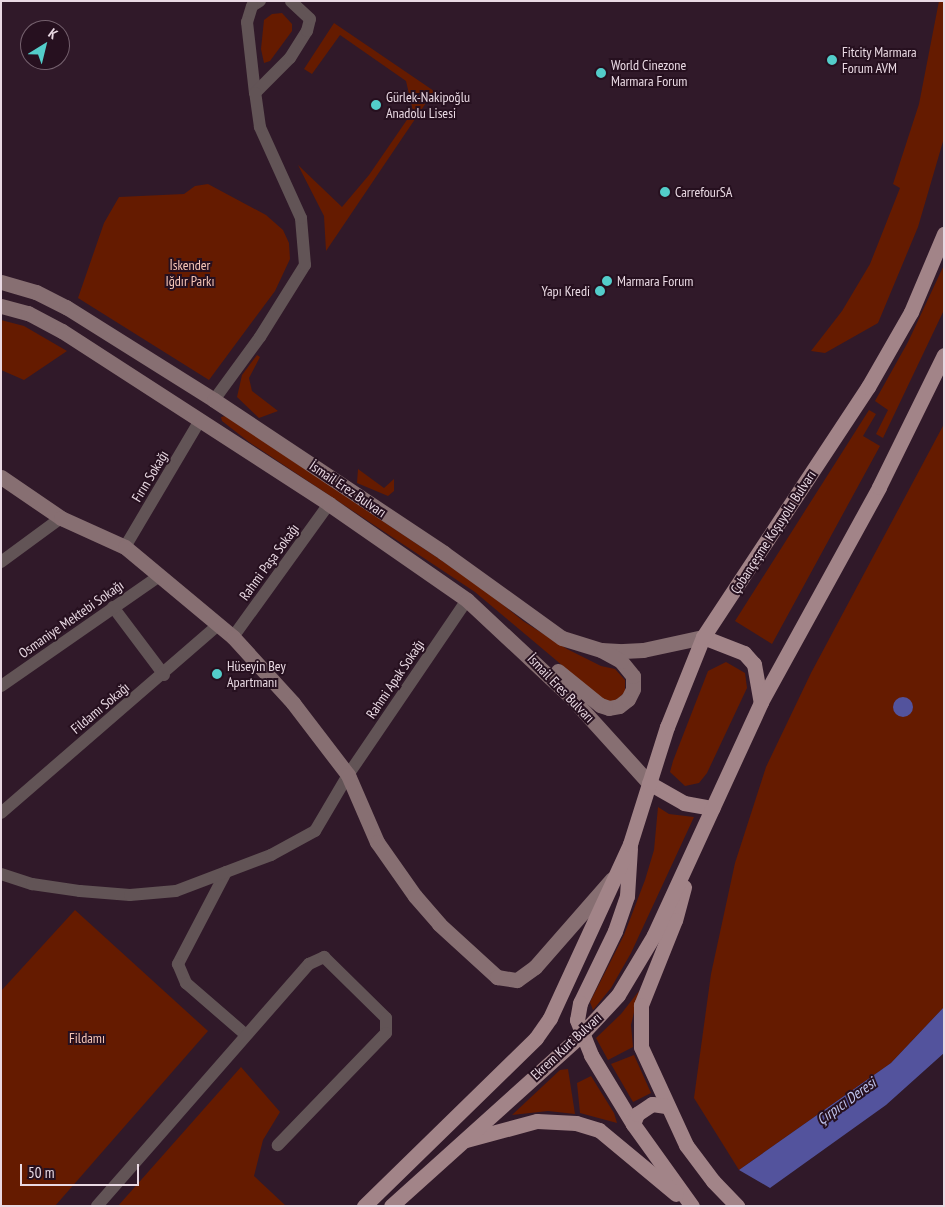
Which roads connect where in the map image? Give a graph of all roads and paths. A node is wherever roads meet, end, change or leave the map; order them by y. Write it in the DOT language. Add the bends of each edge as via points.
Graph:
graph roads {
  1 [pos="260,1"];
  2 [pos="291,1"];
  3 [pos="254,93"];
  4 [pos="944,234"];
  5 [pos="1,282"];
  6 [pos="1,306"];
  7 [pos="944,355"];
  8 [pos="214,400"];
  9 [pos="200,420"];
  10 [pos="1,477"];
  11 [pos="329,504"];
  12 [pos="61,518"];
  13 [pos="125,547"];
  14 [pos="1,562"];
  15 [pos="158,578"];
  16 [pos="467,600"];
  17 [pos="113,607"];
  18 [pos="218,626"];
  19 [pos="233,637"];
  20 [pos="704,637"];
  21 [pos="513,640"];
  22 [pos="601,650"];
  23 [pos="164,675"];
  24 [pos="1,686"];
  25 [pos="761,702"];
  26 [pos="348,775"];
  27 [pos="649,783"];
  28 [pos="713,808"];
  29 [pos="1,813"];
  30 [pos="630,844"];
  31 [pos="694,850"];
  32 [pos="226,872"];
  33 [pos="618,872"];
  34 [pos="1,874"];
  35 [pos="246,1035"];
  36 [pos="581,1035"];
  37 [pos="666,1106"];
  38 [pos="633,1124"];
  39 [pos="464,1140"];
  40 [pos="278,1145"];
  41 [pos="97,1206"];
  42 [pos="364,1206"];
  43 [pos="391,1206"];
  44 [pos="691,1206"];
  45 [pos="737,1206"];
  1 -- 3 [label="street" via="252,6 247,22"];
  2 -- 3 [label="street" via="310,18 307,31 290,58"];
  3 -- 8 [label="street" via="260,127 301,218 305,265"];
  4 -- 20 [label="main road, Çobançeşme Koşuyolu Bulvarı" via="911,312 868,387"];
  5 -- 8 [label="street, İsmail Erez Bulvarı" via="36,292 66,307"];
  6 -- 9 [label="street, İsmail Erez Bulvarı" via="46,321"];
  7 -- 25 [label="main road" via="879,486"];
  8 -- 9 [label="street"];
  8 -- 22 [label="street, İsmail Erez Bulvarı" via="444,553 562,638"];
  9 -- 11 [label="street, İsmail Erez Bulvarı"];
  9 -- 13 [label="street, Fırın Sokağı"];
  10 -- 12 [label="street"];
  11 -- 16 [label="street, İsmail Erez Bulvarı"];
  11 -- 19 [label="street, Rahmi Paşa Sokağı"];
  12 -- 13 [label="street"];
  12 -- 14 [label="street"];
  13 -- 15 [label="street"];
  15 -- 17 [label="street, Osmaniye Mektebi Sokağı"];
  15 -- 18 [label="street"];
  16 -- 21 [label="street, İsmail Eres Bulvarı"];
  16 -- 26 [label="street, Rahmi Apak Sokağı"];
  17 -- 23 [label="street"];
  17 -- 24 [label="street, Osmaniye Mektebi Sokağı"];
  18 -- 19 [label="street"];
  18 -- 23 [label="street, Fildamı Sokağı"];
  19 -- 26 [label="street" via="293,703"];
  20 -- 22 [label="street, İsmail Erez Bulvarı" via="643,650"];
  20 -- 25 [label="main road" via="744,652 754,664"];
  20 -- 27 [label="main road, Çobançeşme Koşuyolu Bulvarı" via="688,670"];
  21 -- 22 [label="street" via="610,708 628,699 634,689 633,676 621,662"];
  21 -- 27 [label="street, İsmail Eres Bulvarı" via="570,696"];
  23 -- 29 [label="street, Fildamı Sokağı"];
  25 -- 28 [label="main road"];
  26 -- 32 [label="street, Rahmi Apak Sokağı" via="315,831 271,855"];
  26 -- 33 [label="street" via="390,864 439,924 496,977 516,980 536,967"];
  27 -- 28 [label="main road" via="684,803"];
  27 -- 30 [label="main road, Çobançeşme Koşuyolu Bulvarı"];
  28 -- 31 [label="main road"];
  30 -- 33 [label="main road, Ekrem Kurt Bulvarı"];
  30 -- 36 [label="main road" via="627,896 580,1003 577,1020"];
  31 -- 36 [label="main road, Ekrem Kurt Bulvarı" via="654,934 618,995"];
  31 -- 37 [label="main road" via="676,920 641,1005 641,1047"];
  32 -- 34 [label="street, Rahmi Apak Sokağı" via="176,891 130,895 32,884"];
  32 -- 35 [label="street" via="178,964 186,983"];
  33 -- 42 [label="main road, Ekrem Kurt Bulvarı" via="557,1006 542,1031"];
  35 -- 40 [label="street" via="308,964 324,957 386,1018 386,1033"];
  35 -- 41 [label="street"];
  36 -- 38 [label="main road"];
  36 -- 39 [label="main road, Ekrem Kurt Bulvarı"];
  37 -- 38 [label="main road" via="652,1104 637,1114"];
  37 -- 45 [label="main road" via="696,1161"];
  38 -- 44 [label="main road"];
  39 -- 43 [label="main road, Ekrem Kurt Bulvarı"];
  39 -- 44 [label="main road" via="537,1121 576,1123 599,1130"];
}
